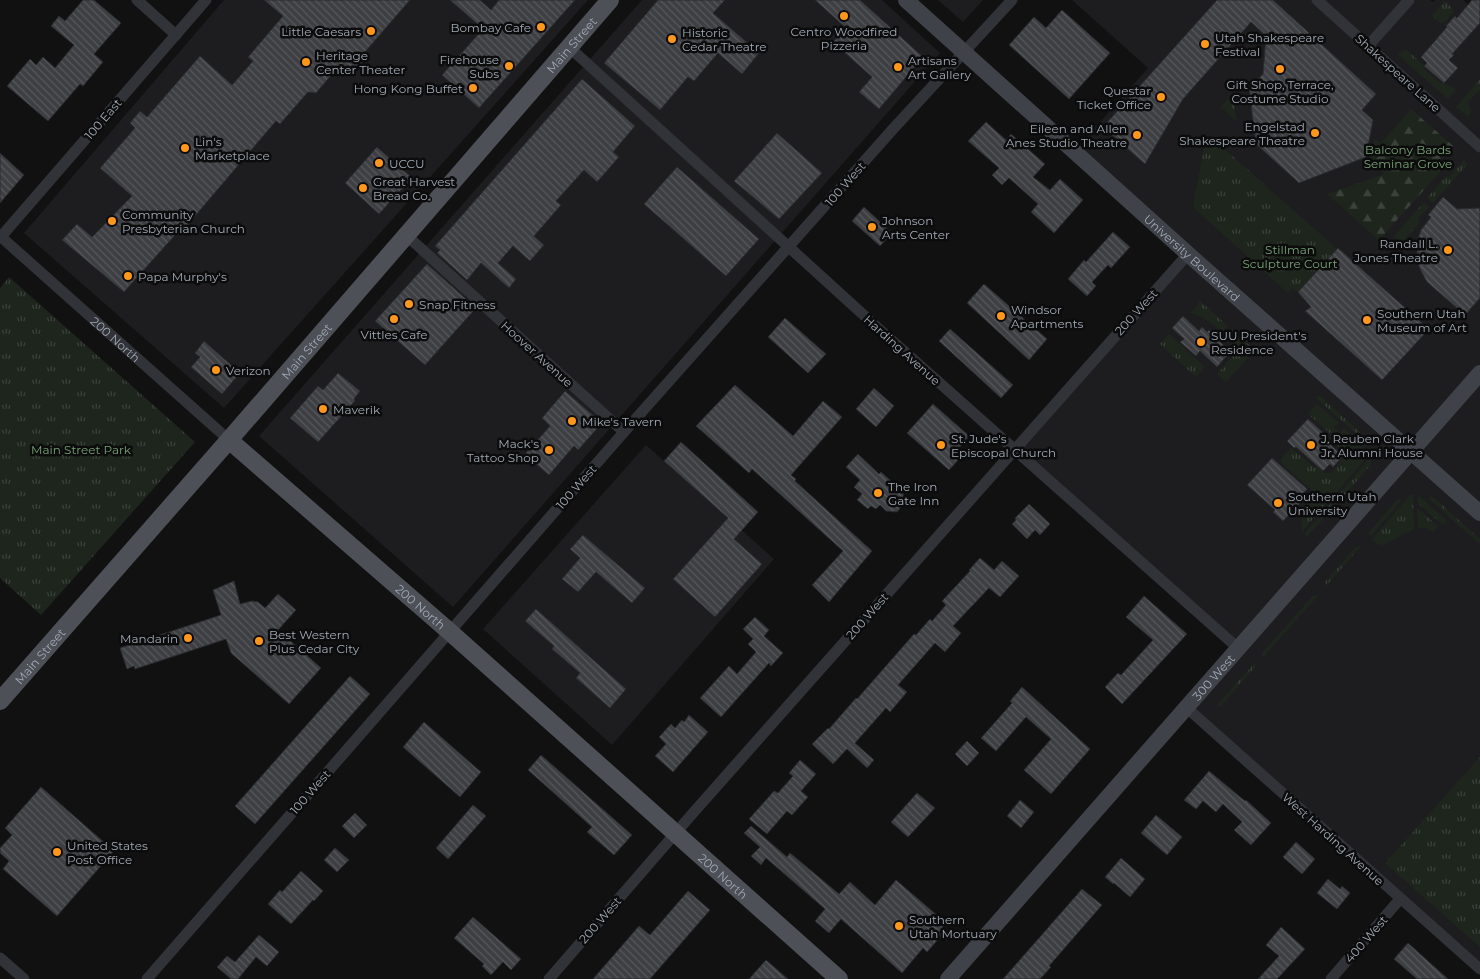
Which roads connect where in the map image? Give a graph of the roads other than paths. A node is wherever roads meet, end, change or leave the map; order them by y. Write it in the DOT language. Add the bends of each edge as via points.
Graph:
graph roads {
  1 [pos="137,0"];
  2 [pos="206,0"];
  3 [pos="610,0"];
  4 [pos="906,0"];
  5 [pos="1012,0"];
  6 [pos="1317,0"];
  7 [pos="1409,0"];
  8 [pos="176,35"];
  9 [pos="1368,46"];
  10 [pos="569,47"];
  11 [pos="964,53"];
  12 [pos="1480,147"];
  13 [pos="406,235"];
  14 [pos="0,237"];
  15 [pos="790,247"];
  16 [pos="1188,254"];
  17 [pos="1480,373"];
  18 [pos="624,432"];
  19 [pos="229,440"];
  20 [pos="1014,449"];
  21 [pos="1411,452"];
  22 [pos="1480,513"];
  23 [pos="450,632"];
  24 [pos="1239,649"];
  25 [pos="0,701"];
  26 [pos="1187,708"];
  27 [pos="675,833"];
  28 [pos="1400,899"];
  29 [pos="0,958"];
  30 [pos="1480,969"];
  31 [pos="24,979"];
  32 [pos="147,979"];
  33 [pos="548,979"];
  34 [pos="839,979"];
  35 [pos="948,979"];
  36 [pos="1331,979"];
  1 -- 8 [label="street"];
  2 -- 8 [label="street, 100 East"];
  3 -- 10 [label="main road, Main Street"];
  4 -- 11 [label="street, University Boulevard"];
  5 -- 11 [label="street, 100 West"];
  6 -- 9 [label="street, Shakespeare Lane"];
  7 -- 9 [label="street"];
  8 -- 14 [label="street, 100 East"];
  9 -- 12 [label="street, Shakespeare Lane"];
  10 -- 13 [label="main road, Main Street"];
  10 -- 15 [label="street, Harding Avenue"];
  11 -- 15 [label="street, 100 West"];
  11 -- 16 [label="street, University Boulevard"];
  13 -- 18 [label="street, Hoover Avenue"];
  13 -- 19 [label="main road, Main Street"];
  14 -- 19 [label="street, 200 North"];
  15 -- 18 [label="street, 100 West"];
  15 -- 20 [label="street, Harding Avenue"];
  16 -- 20 [label="street, 200 West"];
  16 -- 21 [label="street, University Boulevard"];
  17 -- 21 [label="street, 300 West"];
  18 -- 23 [label="street, 100 West"];
  19 -- 23 [label="main road, 200 North"];
  19 -- 25 [label="main road, Main Street"];
  20 -- 24 [label="street, Harding Avenue"];
  20 -- 27 [label="street, 200 West"];
  21 -- 22 [label="street, University Boulevard"];
  21 -- 24 [label="street, 300 West"];
  23 -- 27 [label="main road, 200 North"];
  23 -- 32 [label="street, 100 West"];
  24 -- 26 [label="street, 300 West"];
  26 -- 28 [label="street, West Harding Avenue"];
  26 -- 35 [label="street, 300 West"];
  27 -- 33 [label="street, 200 West"];
  27 -- 34 [label="main road, 200 North"];
  28 -- 30 [label="street, West Harding Avenue"];
  28 -- 36 [label="street, 400 West"];
  29 -- 31 [label="street"];
}
